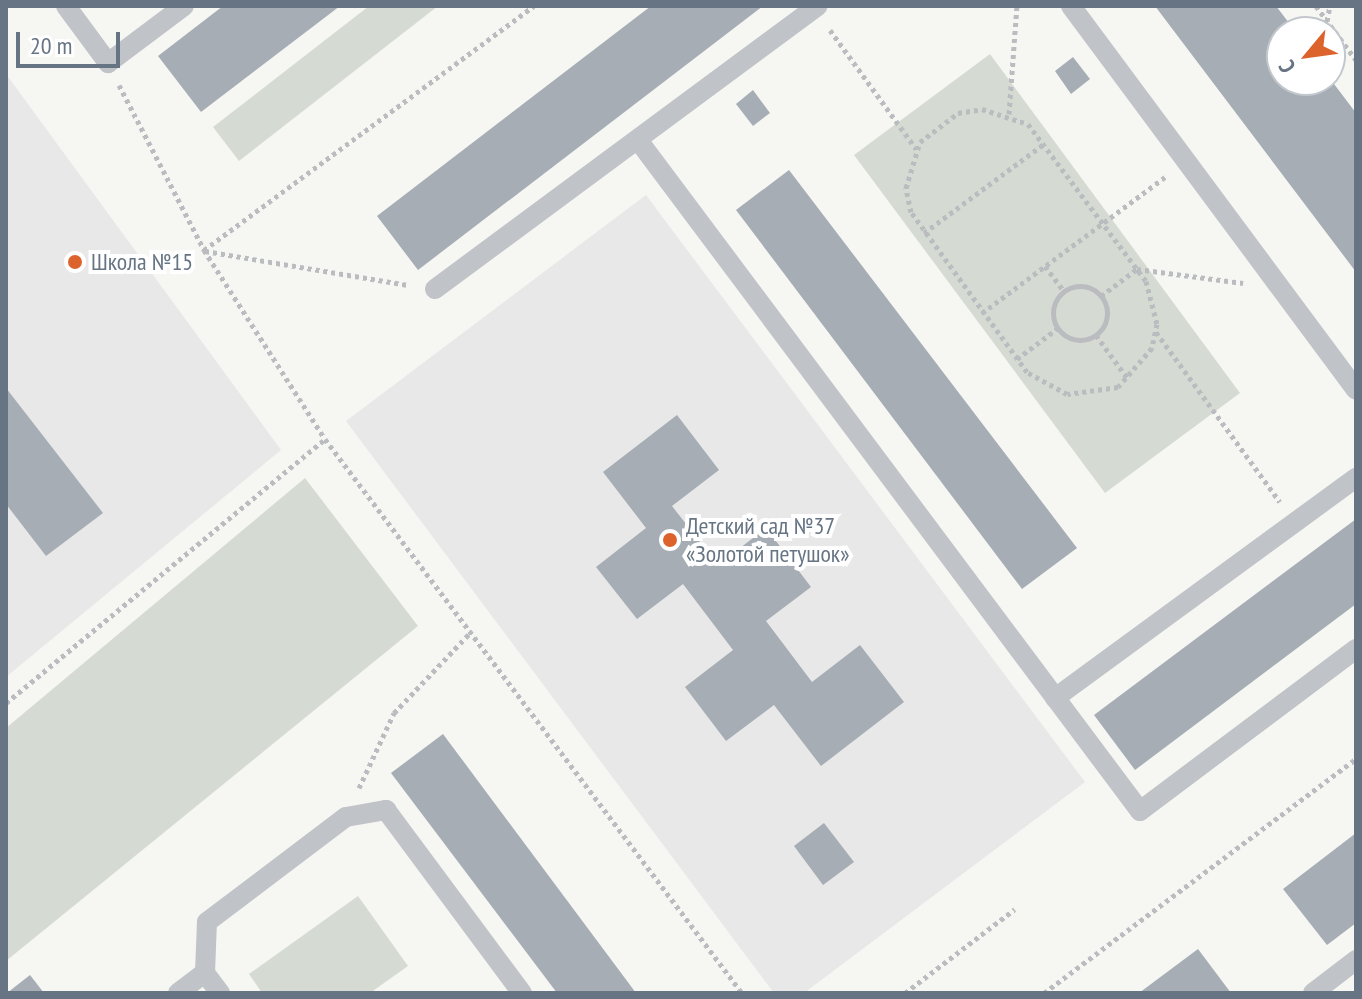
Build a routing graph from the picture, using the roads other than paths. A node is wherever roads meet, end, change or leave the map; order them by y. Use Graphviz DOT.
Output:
graph roads {
  1 [pos="66,6"];
  2 [pos="184,6"];
  3 [pos="1071,6"];
  4 [pos="817,7"];
  5 [pos="638,140"];
  6 [pos="435,289"];
  7 [pos="1356,390"];
  8 [pos="1356,478"];
  9 [pos="1356,649"];
  10 [pos="1055,698"];
  11 [pos="1356,960"];
  12 [pos="205,973"];
  13 [pos="178,993"];
  14 [pos="220,993"];
  15 [pos="522,993"];
  16 [pos="1313,993"];
  1 -- 2 [label="lane"];
  3 -- 7 [label="lane"];
  4 -- 5 [label="lane"];
  5 -- 6 [label="lane"];
  5 -- 10 [label="lane"];
  8 -- 10 [label="lane"];
  9 -- 10 [label="lane"];
  11 -- 16 [label="lane"];
  12 -- 13 [label="lane"];
  12 -- 14 [label="lane"];
  12 -- 15 [label="lane"];
}
